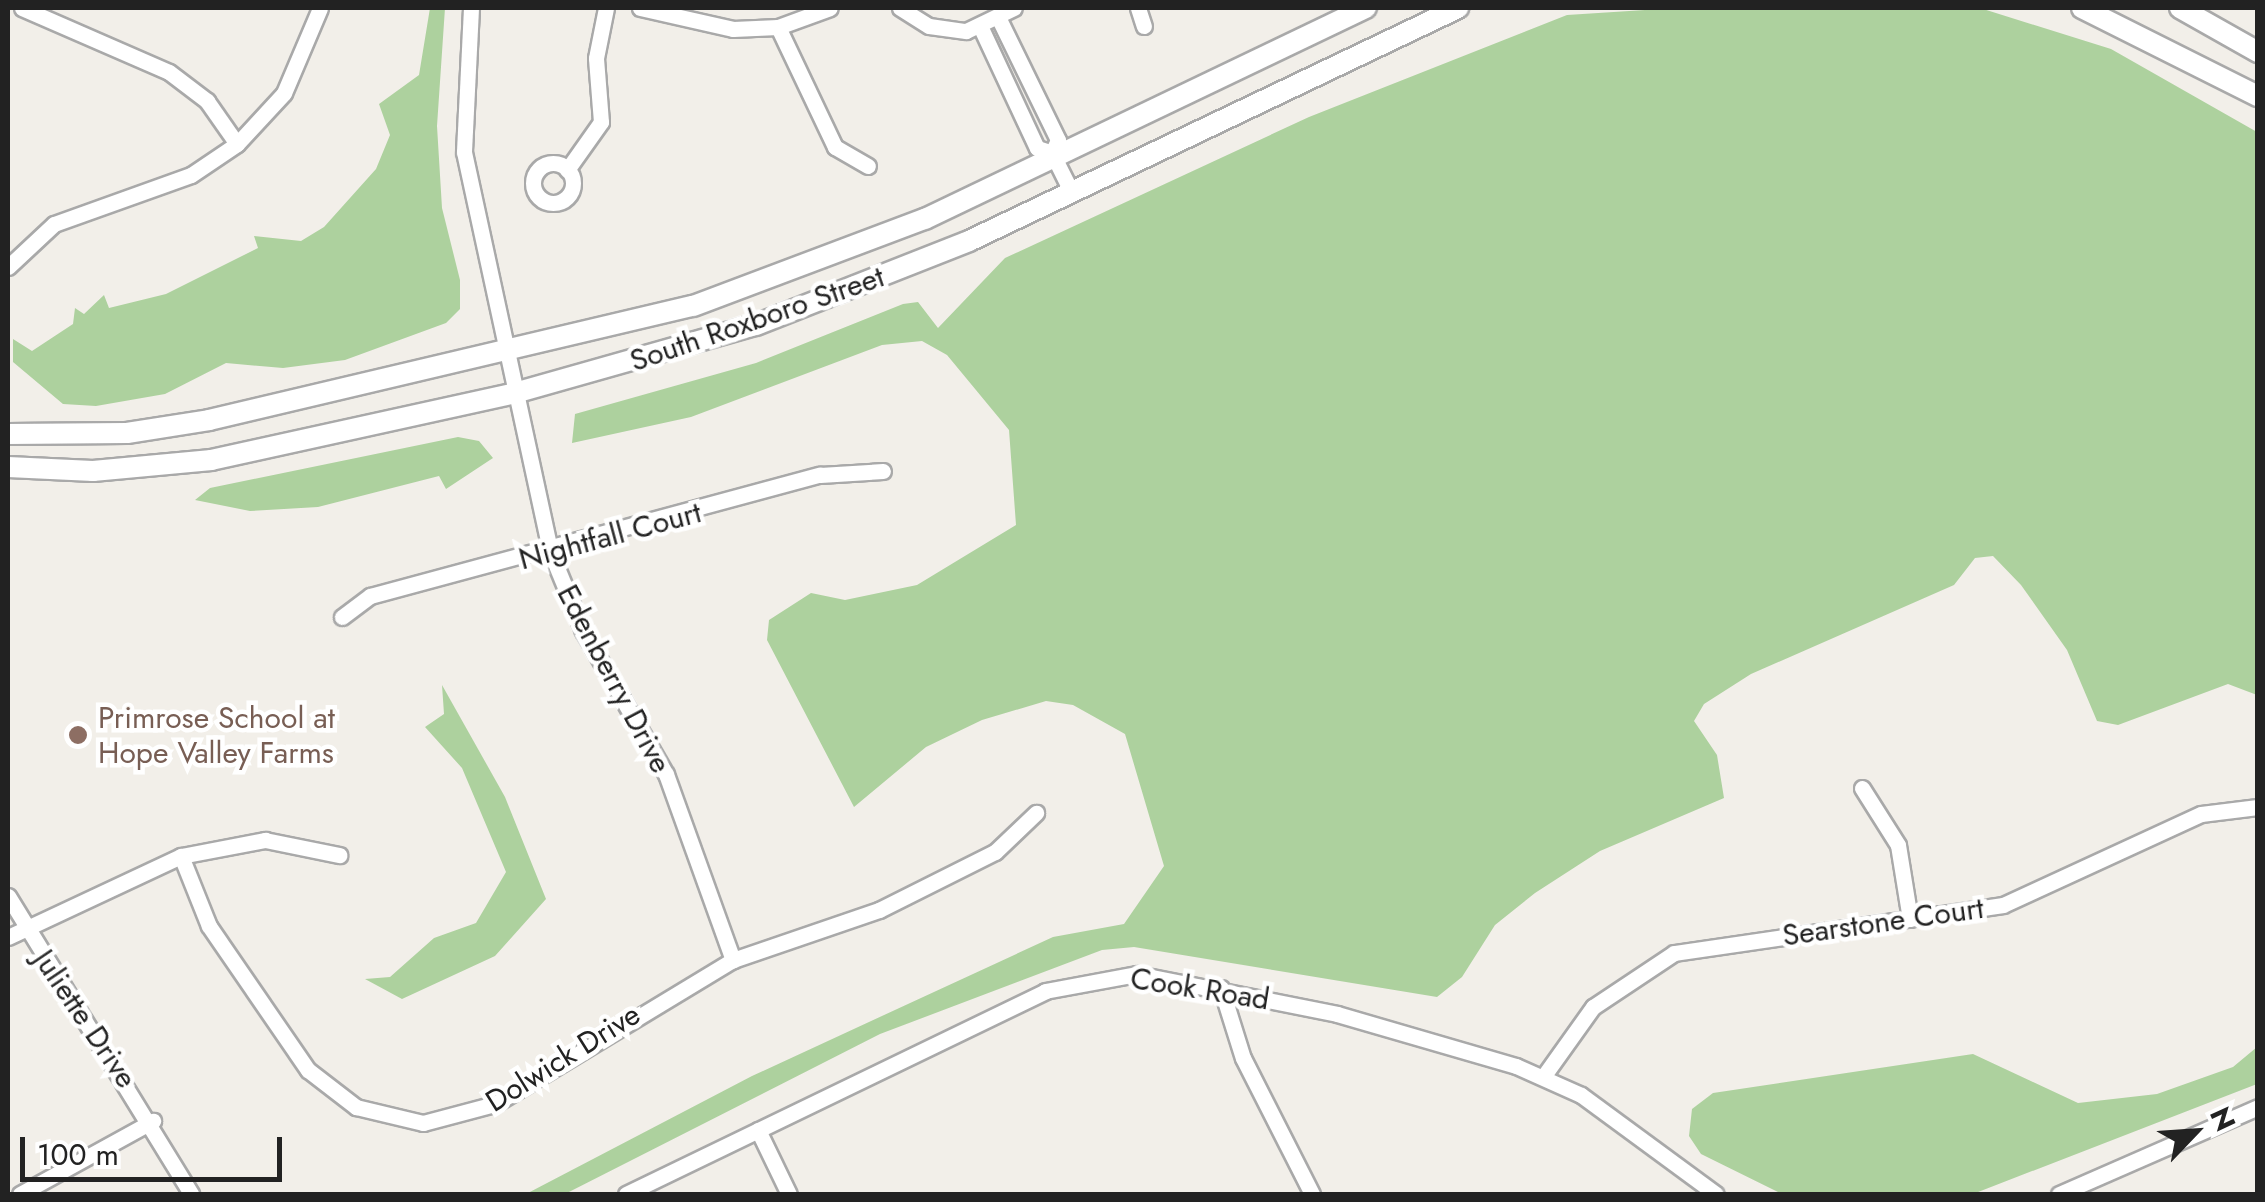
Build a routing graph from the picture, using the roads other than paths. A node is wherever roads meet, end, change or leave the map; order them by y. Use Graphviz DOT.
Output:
graph roads {
  1 [pos="22,8"];
  2 [pos="320,8"];
  3 [pos="471,8"];
  4 [pos="606,8"];
  5 [pos="640,8"];
  6 [pos="830,8"];
  7 [pos="900,8"];
  8 [pos="1014,8"];
  9 [pos="1138,8"];
  10 [pos="1366,8"];
  11 [pos="1458,8"];
  12 [pos="2082,8"];
  13 [pos="2180,8"];
  14 [pos="999,19"];
  15 [pos="1144,26"];
  16 [pos="778,27"];
  17 [pos="980,28"];
  18 [pos="2258,52"];
  19 [pos="2258,96"];
  20 [pos="237,144"];
  21 [pos="1054,156"];
  22 [pos="868,166"];
  23 [pos="567,170"];
  24 [pos="1071,191"];
  25 [pos="8,267"];
  26 [pos="506,357"];
  27 [pos="515,393"];
  28 [pos="8,434"];
  29 [pos="8,467"];
  30 [pos="882,471"];
  31 [pos="551,553"];
  32 [pos="342,617"];
  33 [pos="1862,788"];
  34 [pos="2258,807"];
  35 [pos="1036,813"];
  36 [pos="339,855"];
  37 [pos="181,856"];
  38 [pos="8,896"];
  39 [pos="1910,919"];
  40 [pos="25,926"];
  41 [pos="8,937"];
  42 [pos="733,960"];
  43 [pos="1221,988"];
  44 [pos="1543,1076"];
  45 [pos="2258,1107"];
  46 [pos="153,1121"];
  47 [pos="758,1130"];
  48 [pos="24,1194"];
  49 [pos="191,1194"];
  50 [pos="626,1194"];
  51 [pos="789,1194"];
  52 [pos="1312,1194"];
  53 [pos="1716,1194"];
  54 [pos="2060,1194"];
  1 -- 20 [label="street"];
  2 -- 20 [label="street"];
  3 -- 26 [label="street, Edenberry Drive"];
  4 -- 23 [label="street"];
  5 -- 16 [label="street"];
  6 -- 16 [label="street"];
  7 -- 17 [label="street"];
  8 -- 14 [label="street"];
  9 -- 15 [label="street"];
  10 -- 21 [label="street, South Roxboro Street"];
  11 -- 24 [label="street, South Roxboro Street"];
  12 -- 19 [label="street"];
  13 -- 18 [label="street"];
  14 -- 17 [label="street"];
  14 -- 21 [label="street"];
  16 -- 22 [label="street"];
  17 -- 21 [label="street"];
  20 -- 25 [label="street"];
  21 -- 24 [label="street"];
  21 -- 26 [label="street, South Roxboro Street"];
  24 -- 27 [label="street, South Roxboro Street"];
  26 -- 27 [label="street, Edenberry Drive"];
  26 -- 28 [label="street, South Roxboro Street"];
  27 -- 29 [label="street, South Roxboro Street"];
  27 -- 31 [label="street, Edenberry Drive"];
  30 -- 31 [label="street, Nightfall Court"];
  31 -- 32 [label="street, Nightfall Court"];
  31 -- 42 [label="street, Edenberry Drive"];
  33 -- 39 [label="street"];
  34 -- 39 [label="street, Searstone Court"];
  35 -- 42 [label="street, Dolwick Drive"];
  36 -- 37 [label="street"];
  37 -- 40 [label="street"];
  37 -- 42 [label="street, Dolwick Drive"];
  38 -- 40 [label="street, Juliette Drive"];
  39 -- 44 [label="street, Searstone Court"];
  40 -- 41 [label="street"];
  40 -- 46 [label="street, Juliette Drive"];
  43 -- 44 [label="street, Cook Road"];
  43 -- 47 [label="street, Cook Road"];
  43 -- 52 [label="street"];
  44 -- 53 [label="street, Cook Road"];
  45 -- 54 [label="street"];
  46 -- 48 [label="street"];
  46 -- 49 [label="street, Juliette Drive"];
  47 -- 50 [label="street, Cook Road"];
  47 -- 51 [label="street"];
}
